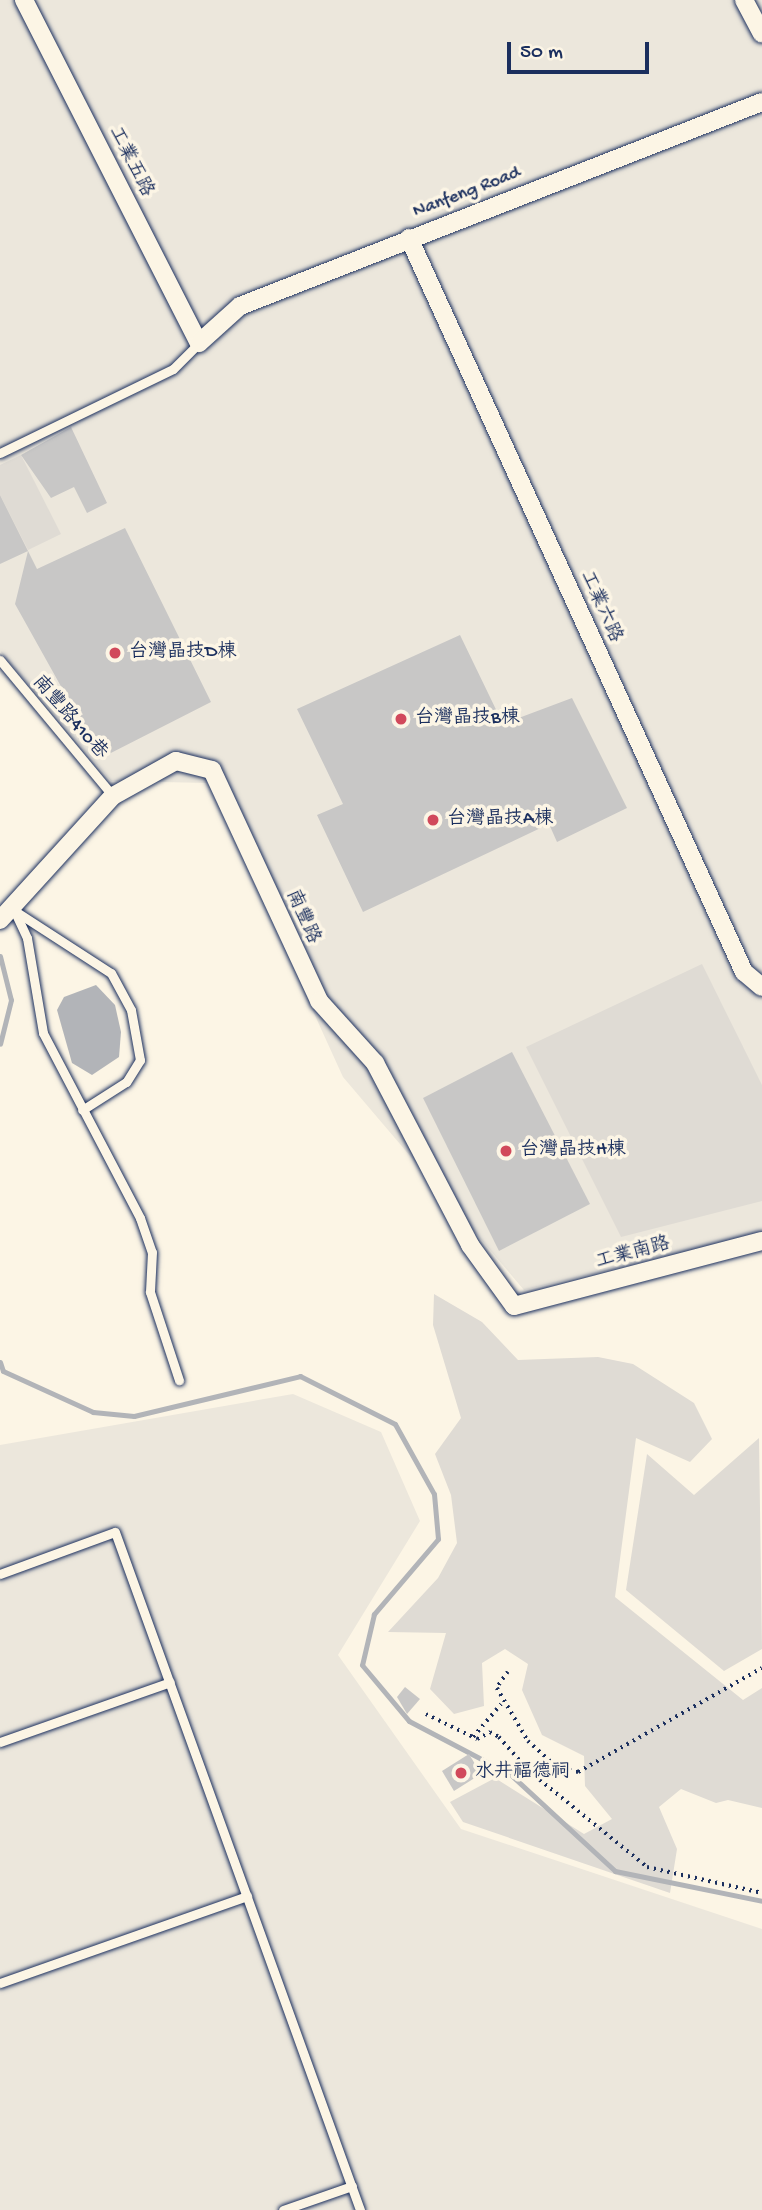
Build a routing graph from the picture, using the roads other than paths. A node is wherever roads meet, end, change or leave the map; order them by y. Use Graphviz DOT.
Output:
graph roads {
  1 [pos="24,0"];
  2 [pos="744,0"];
  3 [pos="762,34"];
  4 [pos="762,102"];
  5 [pos="409,238"];
  6 [pos="199,343"];
  7 [pos="0,453"];
  8 [pos="0,660"];
  9 [pos="113,796"];
  10 [pos="7,915"];
  11 [pos="762,987"];
  12 [pos="82,1110"];
  13 [pos="762,1241"];
  14 [pos="514,1306"];
  15 [pos="179,1380"];
  16 [pos="0,1574"];
  17 [pos="170,1682"];
  18 [pos="0,1742"];
  19 [pos="247,1896"];
  20 [pos="0,1983"];
  21 [pos="352,2186"];
  22 [pos="283,2210"];
  23 [pos="360,2210"];
  1 -- 6 [label="street, 工業五路"];
  2 -- 3 [label="street"];
  4 -- 5 [label="street, Nanfeng Road"];
  5 -- 6 [label="street, Nanfeng Road"];
  5 -- 11 [label="street, 工業六路"];
  6 -- 7 [label="lane"];
  8 -- 9 [label="lane, 南豐路410巷"];
  9 -- 10 [label="street, 南豐路"];
  9 -- 14 [label="street, 南豐路"];
  10 -- 12 [label="lane"];
  10 -- 12 [label="lane"];
  12 -- 15 [label="lane"];
  13 -- 14 [label="street, 工業南路"];
  16 -- 17 [label="lane"];
  17 -- 18 [label="lane"];
  17 -- 19 [label="lane"];
  19 -- 20 [label="lane"];
  19 -- 21 [label="lane"];
  21 -- 22 [label="lane"];
  21 -- 23 [label="lane"];
}
